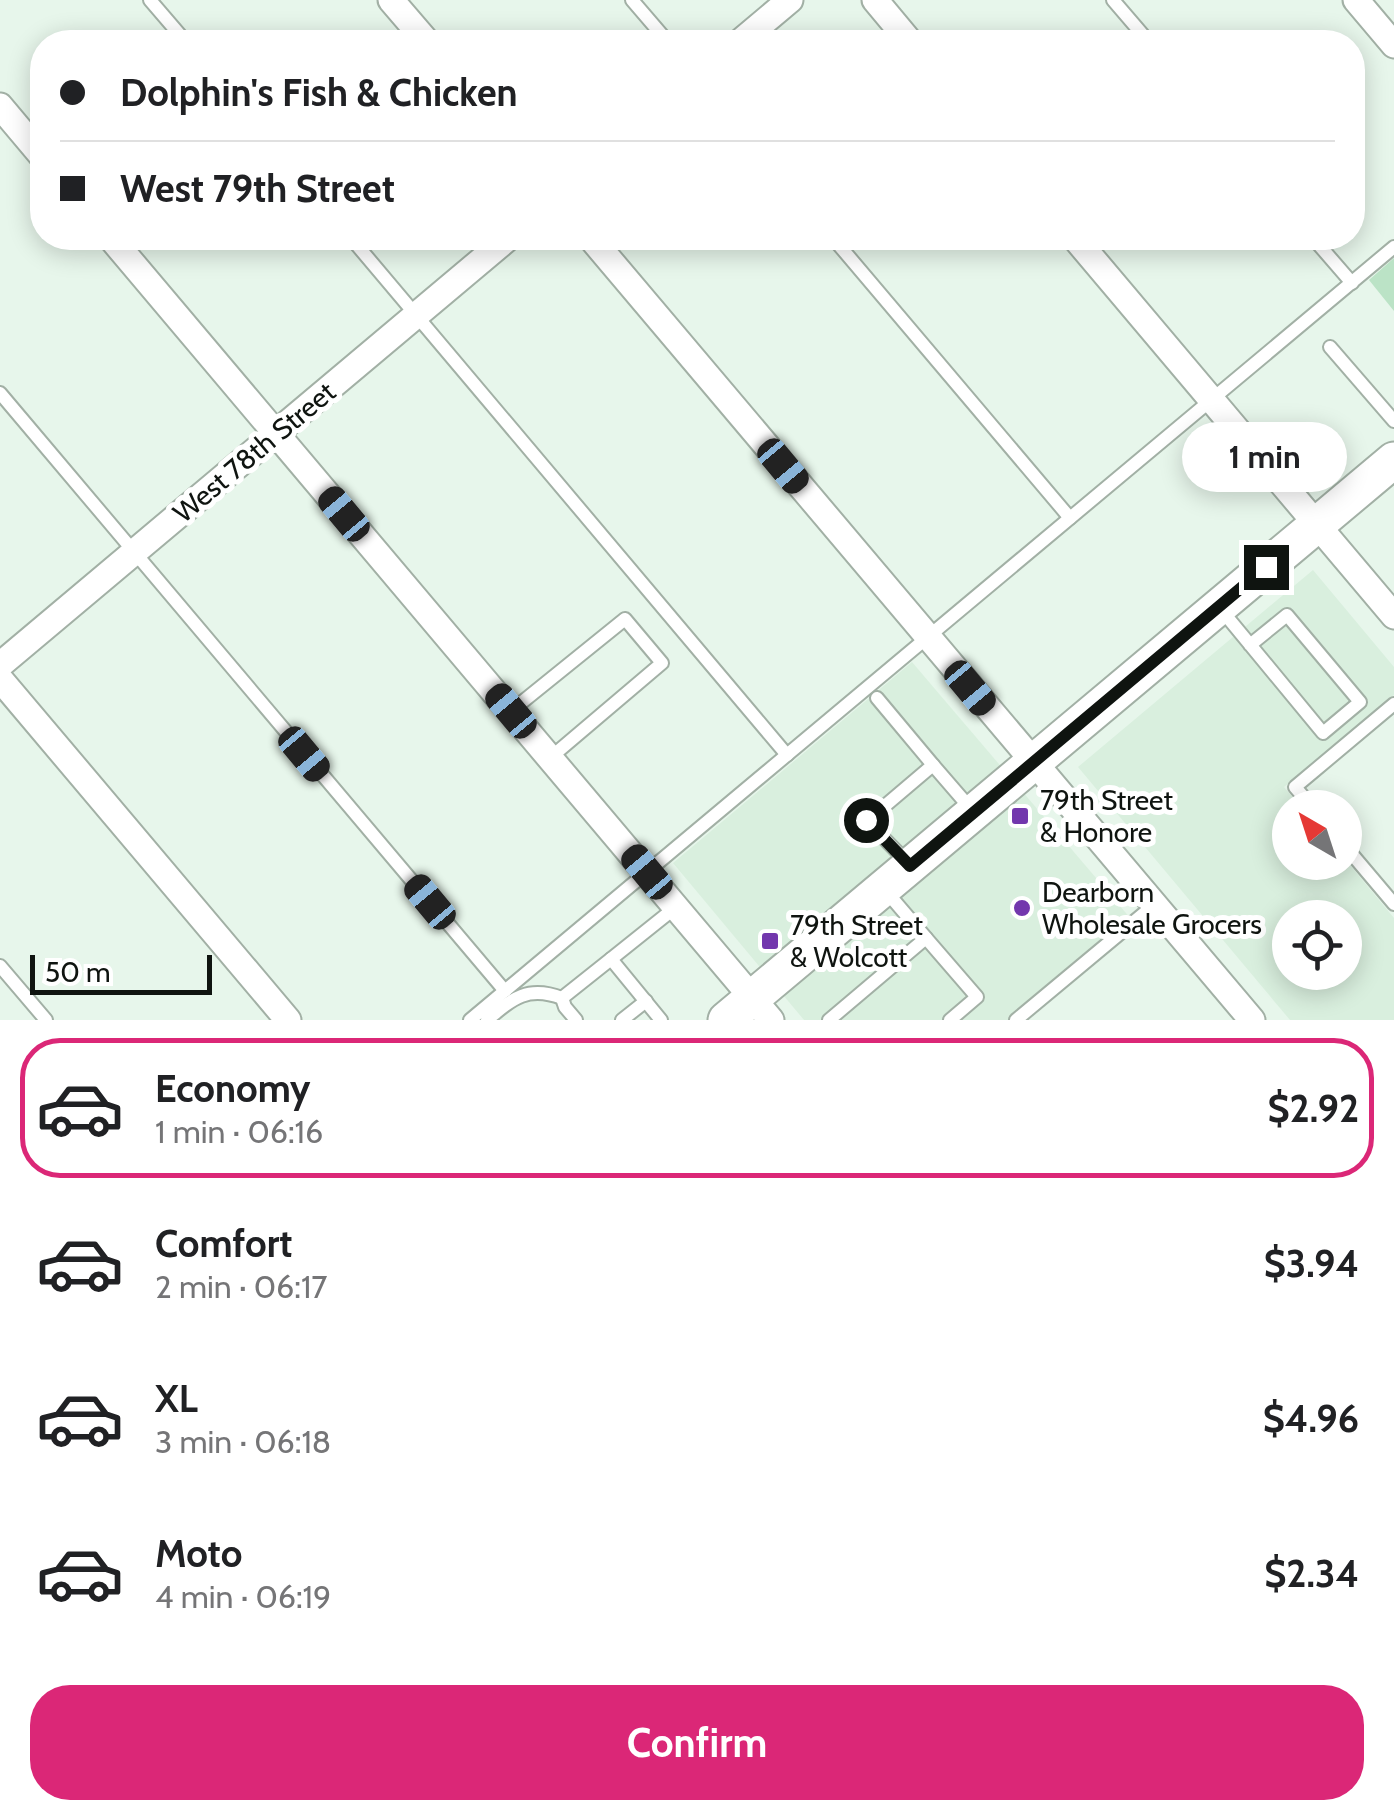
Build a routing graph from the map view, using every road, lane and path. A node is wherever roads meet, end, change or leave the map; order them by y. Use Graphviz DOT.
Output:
graph roads {
  1 [pos="150,0"];
  2 [pos="391,0"];
  3 [pos="632,0"];
  4 [pos="790,0"];
  5 [pos="874,0"];
  6 [pos="1113,0"];
  7 [pos="1356,0"];
  8 [pos="176,30"];
  9 [pos="417,30"];
  10 [pos="658,30"];
  11 [pos="754,30"];
  12 [pos="900,30"];
  13 [pos="1139,30"];
  14 [pos="1394,46"];
  15 [pos="0,106"];
  16 [pos="30,142"];
  17 [pos="1394,247"];
  18 [pos="121,250"];
  19 [pos="361,250"];
  20 [pos="494,250"];
  21 [pos="601,250"];
  22 [pos="843,250"];
  23 [pos="1085,250"];
  24 [pos="1324,250"];
  25 [pos="1352,283"];
  26 [pos="416,315"];
  27 [pos="1330,347"];
  28 [pos="0,392"];
  29 [pos="1212,400"];
  30 [pos="1394,421"];
  31 [pos="276,433"];
  32 [pos="1394,460"];
  33 [pos="1070,518"];
  34 [pos="1318,524"];
  35 [pos="134,552"];
  36 [pos="1219,607"];
  37 [pos="1394,616"];
  38 [pos="928,638"];
  39 [pos="1250,645"];
  40 [pos="0,665"];
  41 [pos="0,679"];
  42 [pos="877,698"];
  43 [pos="1394,704"];
  44 [pos="511,711"];
  45 [pos="788,755"];
  46 [pos="550,758"];
  47 [pos="1033,763"];
  48 [pos="933,765"];
  49 [pos="1298,790"];
  50 [pos="974,812"];
  51 [pos="1362,866"];
  52 [pos="647,872"];
  53 [pos="897,877"];
  54 [pos="1394,904"];
  55 [pos="1154,905"];
  56 [pos="676,907"];
  57 [pos="926,938"];
  58 [pos="611,960"];
  59 [pos="0,966"];
  60 [pos="505,991"];
  61 [pos="562,998"];
  62 [pos="646,1001"];
  63 [pos="750,1012"];
  64 [pos="46,1020"];
  65 [pos="288,1020"];
  66 [pos="470,1020"];
  67 [pos="488,1020"];
  68 [pos="576,1020"];
  69 [pos="622,1020"];
  70 [pos="661,1020"];
  71 [pos="829,1020"];
  72 [pos="950,1020"];
  73 [pos="1016,1020"];
  74 [pos="1252,1020"];
  1 -- 8 [label="lane"];
  2 -- 9 [label="street"];
  3 -- 10 [label="lane"];
  4 -- 11 [label="street"];
  5 -- 12 [label="street"];
  6 -- 13 [label="lane"];
  7 -- 14 [label="street"];
  15 -- 16 [label="street"];
  17 -- 25 [label="lane"];
  18 -- 31 [label="street"];
  19 -- 26 [label="lane"];
  20 -- 26 [label="street, West 78th Street"];
  21 -- 38 [label="street"];
  22 -- 33 [label="lane"];
  23 -- 29 [label="street"];
  24 -- 25 [label="lane"];
  25 -- 29 [label="lane"];
  26 -- 31 [label="street, West 78th Street"];
  26 -- 45 [label="lane"];
  27 -- 30 [label="lane"];
  28 -- 35 [label="lane"];
  29 -- 33 [label="lane"];
  29 -- 34 [label="street"];
  31 -- 35 [label="street, West 78th Street"];
  31 -- 44 [label="street"];
  32 -- 34 [label="main road"];
  33 -- 38 [label="lane"];
  34 -- 36 [label="main road"];
  34 -- 37 [label="street"];
  35 -- 40 [label="street, West 78th Street"];
  35 -- 60 [label="lane"];
  36 -- 39 [label="lane"];
  36 -- 47 [label="main road"];
  38 -- 45 [label="lane"];
  38 -- 47 [label="street"];
  39 -- 39 [label="lane"];
  41 -- 65 [label="street"];
  42 -- 48 [label="lane"];
  43 -- 49 [label="lane"];
  44 -- 46 [label="street"];
  44 -- 46 [label="lane"];
  45 -- 52 [label="lane"];
  46 -- 52 [label="street"];
  47 -- 50 [label="main road"];
  47 -- 55 [label="street"];
  48 -- 50 [label="lane"];
  48 -- 53 [label="lane"];
  50 -- 53 [label="main road"];
  51 -- 54 [label="lane"];
  52 -- 56 [label="street"];
  52 -- 60 [label="lane"];
  53 -- 57 [label="lane"];
  53 -- 63 [label="main road"];
  55 -- 73 [label="lane"];
  55 -- 74 [label="street"];
  56 -- 58 [label="lane"];
  56 -- 63 [label="street"];
  57 -- 71 [label="lane"];
  57 -- 72 [label="lane"];
  58 -- 61 [label="lane"];
  58 -- 62 [label="lane"];
  59 -- 64 [label="lane"];
  60 -- 66 [label="lane"];
  61 -- 67 [label="lane"];
  61 -- 68 [label="lane"];
  62 -- 69 [label="lane"];
  62 -- 70 [label="lane"];
}
